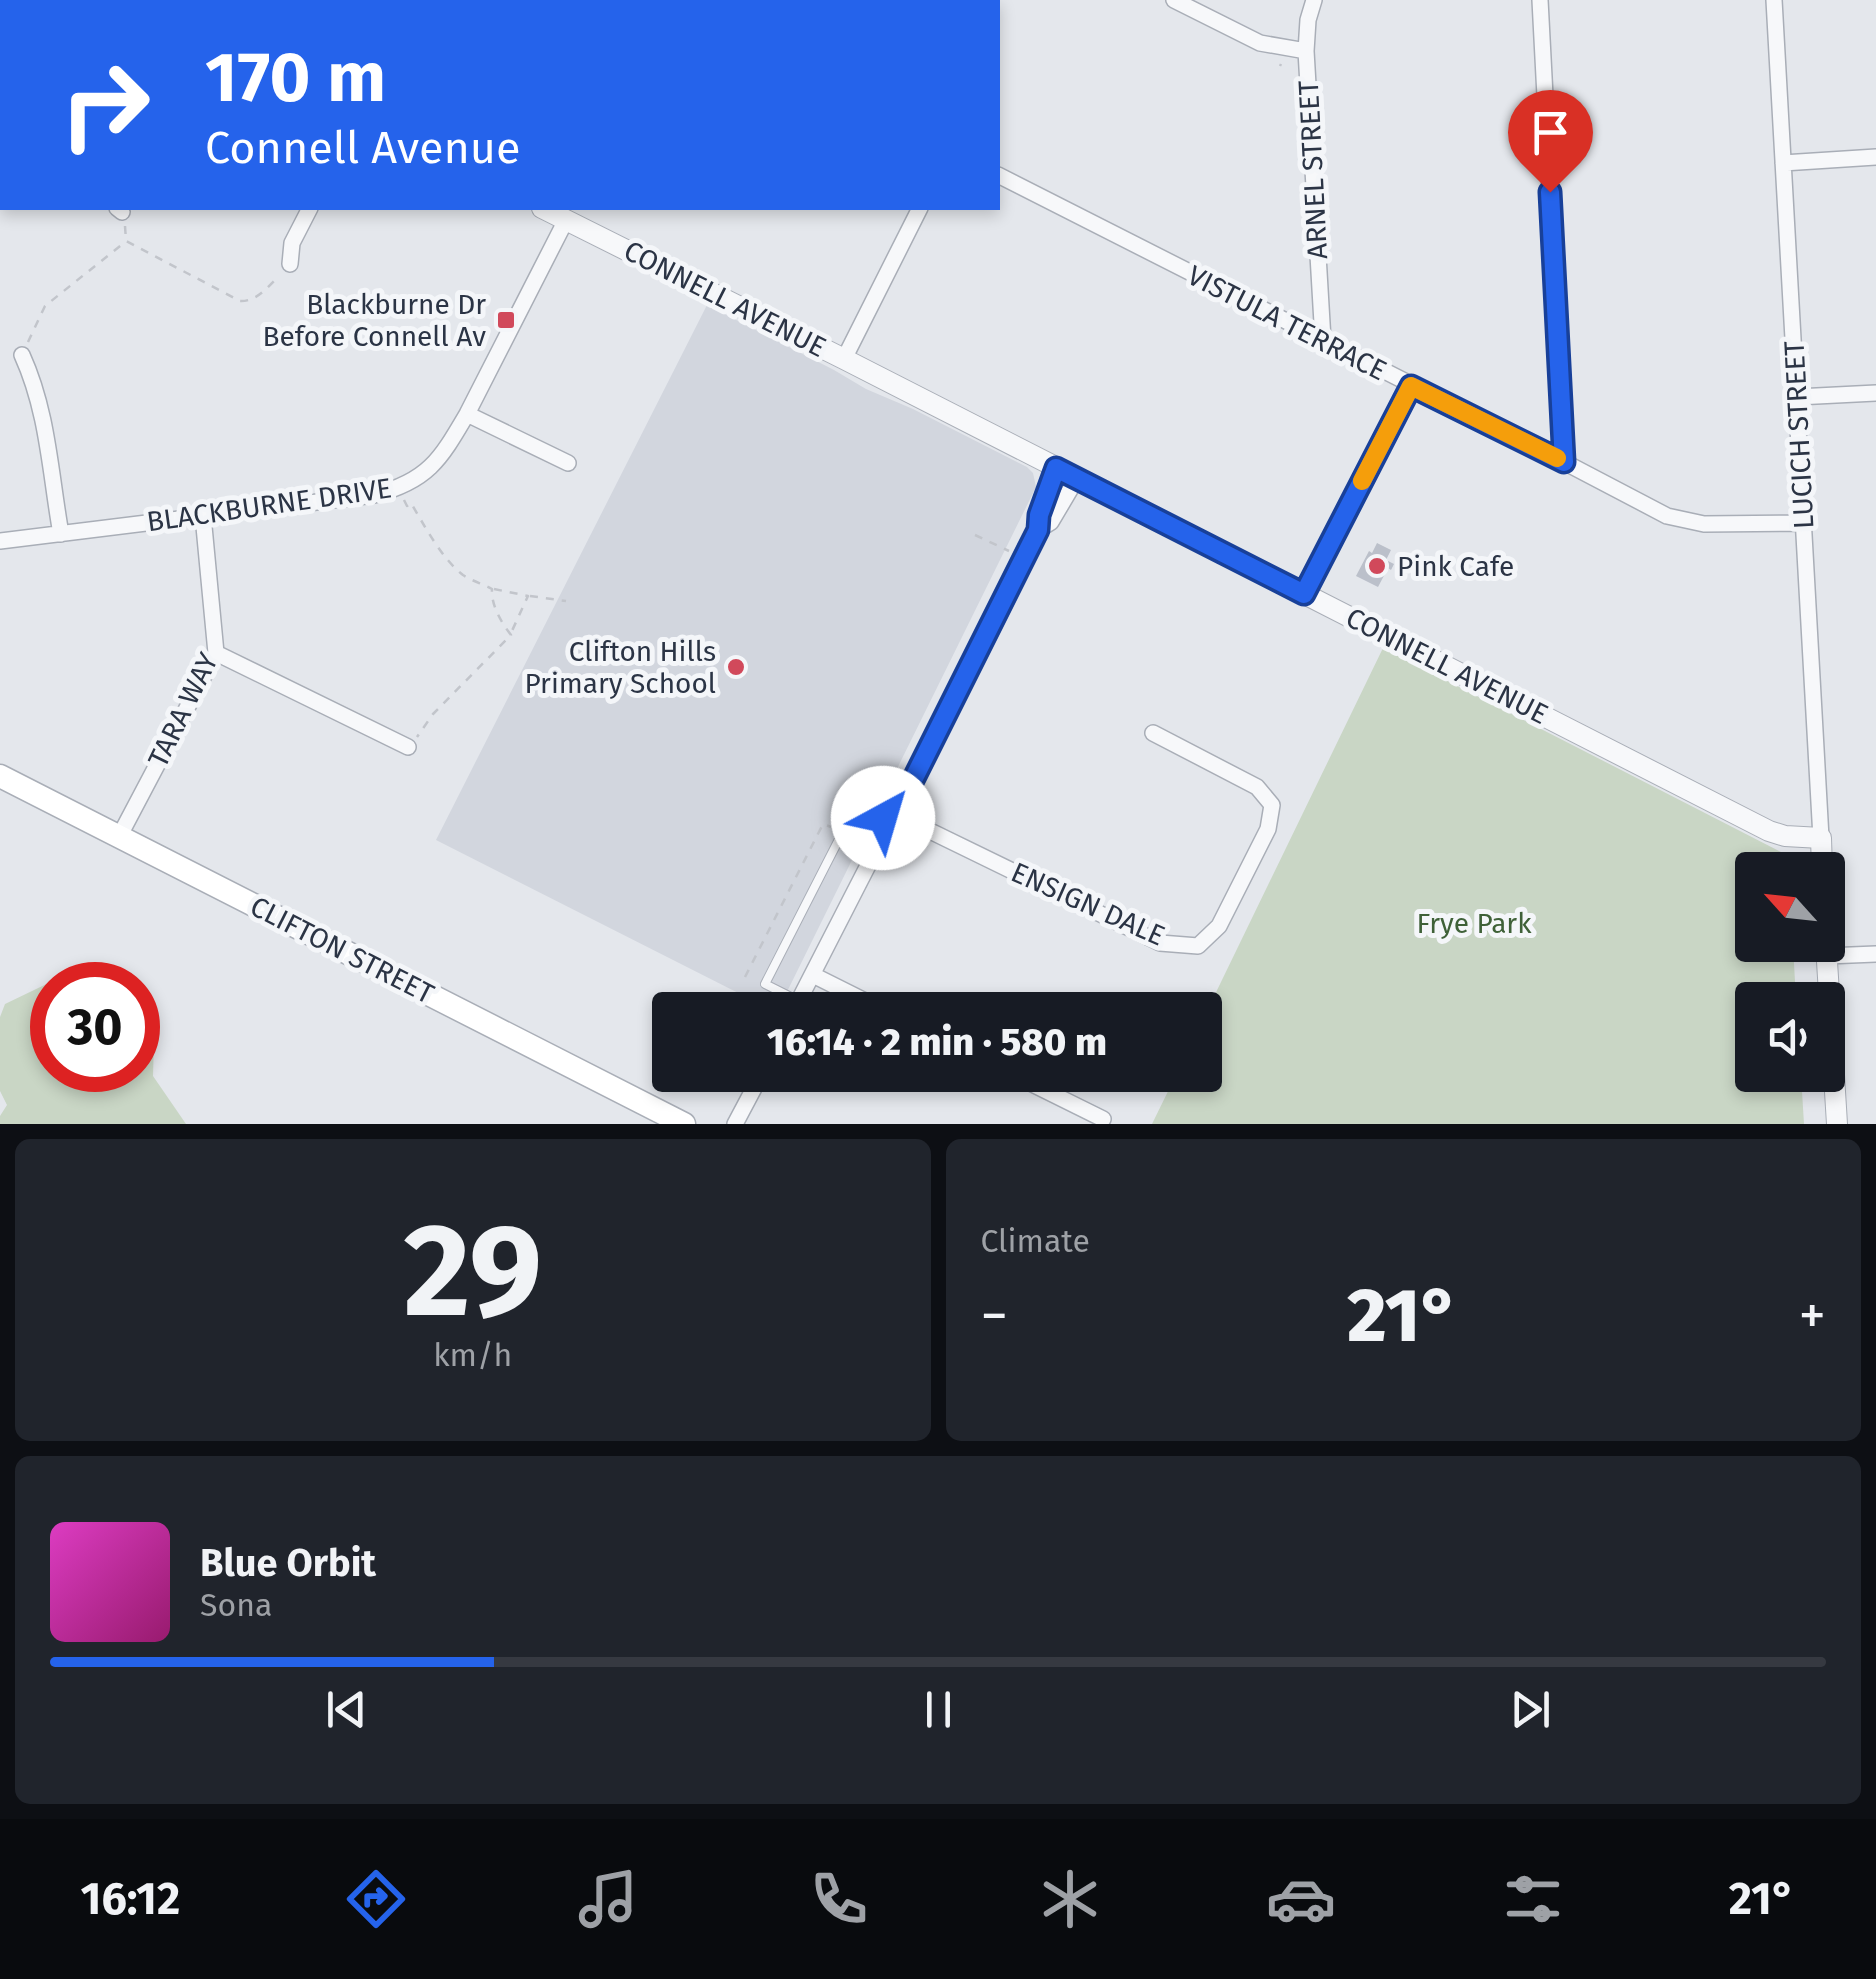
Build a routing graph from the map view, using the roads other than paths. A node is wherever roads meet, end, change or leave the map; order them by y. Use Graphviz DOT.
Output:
graph roads {
  1 [pos="1174,0"];
  2 [pos="1314,0"];
  3 [pos="1540,0"];
  4 [pos="1774,0"];
  5 [pos="1306,51"];
  6 [pos="1876,157"];
  7 [pos="1784,163"];
  8 [pos="1000,176"];
  9 [pos="309,210"];
  10 [pos="546,210"];
  11 [pos="919,210"];
  12 [pos="566,220"];
  13 [pos="290,264"];
  14 [pos="1323,340"];
  15 [pos="22,355"];
  16 [pos="844,359"];
  17 [pos="1411,386"];
  18 [pos="1876,393"];
  19 [pos="1797,396"];
  20 [pos="468,414"];
  21 [pos="1564,462"];
  22 [pos="568,463"];
  23 [pos="1056,468"];
  24 [pos="1077,478"];
  25 [pos="203,516"];
  26 [pos="1804,522"];
  27 [pos="1038,530"];
  28 [pos="61,534"];
  29 [pos="0,541"];
  30 [pos="1304,594"];
  31 [pos="216,654"];
  32 [pos="1153,734"];
  33 [pos="408,747"];
  34 [pos="0,776"];
  35 [pos="897,812"];
  36 [pos="120,837"];
  37 [pos="1821,838"];
  38 [pos="1821,852"];
  39 [pos="1845,952"];
  40 [pos="1876,954"];
  41 [pos="1827,962"];
  42 [pos="812,975"];
  43 [pos="777,992"];
  44 [pos="803,992"];
  45 [pos="846,992"];
  46 [pos="752,1092"];
  47 [pos="1049,1092"];
  48 [pos="1104,1119"];
  49 [pos="684,1124"];
  50 [pos="736,1124"];
  51 [pos="1837,1124"];
  1 -- 5 [label="street"];
  2 -- 5 [label="street, ARNEL STREET"];
  3 -- 21 [label="street"];
  4 -- 7 [label="street, LUCICH STREET"];
  5 -- 14 [label="street, ARNEL STREET"];
  6 -- 7 [label="street"];
  7 -- 19 [label="street, LUCICH STREET"];
  8 -- 14 [label="street, VISTULA TERRACE"];
  9 -- 13 [label="street"];
  10 -- 12 [label="street, CONNELL AVENUE"];
  11 -- 16 [label="street"];
  12 -- 16 [label="street, CONNELL AVENUE"];
  12 -- 20 [label="street, BLACKBURNE DRIVE"];
  14 -- 17 [label="street, VISTULA TERRACE"];
  15 -- 28 [label="street"];
  16 -- 23 [label="street, CONNELL AVENUE"];
  17 -- 21 [label="street, VISTULA TERRACE"];
  17 -- 30 [label="street"];
  18 -- 19 [label="street"];
  19 -- 26 [label="street, LUCICH STREET"];
  20 -- 22 [label="street"];
  20 -- 25 [label="street, BLACKBURNE DRIVE"];
  21 -- 26 [label="street, VISTULA TERRACE"];
  23 -- 24 [label="street, CONNELL AVENUE"];
  23 -- 27 [label="street"];
  24 -- 27 [label="street"];
  24 -- 30 [label="street, CONNELL AVENUE"];
  25 -- 28 [label="street, BLACKBURNE DRIVE"];
  25 -- 31 [label="street, TARA WAY"];
  26 -- 37 [label="street, LUCICH STREET"];
  27 -- 35 [label="street"];
  28 -- 29 [label="street, BLACKBURNE DRIVE"];
  30 -- 37 [label="street, CONNELL AVENUE"];
  31 -- 33 [label="street"];
  31 -- 36 [label="street, TARA WAY"];
  32 -- 35 [label="street, ENSIGN DALE"];
  34 -- 36 [label="main road, CLIFTON STREET"];
  35 -- 42 [label="street"];
  35 -- 43 [label="lane"];
  36 -- 49 [label="main road, CLIFTON STREET"];
  37 -- 38 [label="street, LUCICH STREET"];
  39 -- 40 [label="street"];
  41 -- 51 [label="street"];
  42 -- 44 [label="street"];
  42 -- 45 [label="street"];
  46 -- 50 [label="street"];
  47 -- 48 [label="street"];
}
